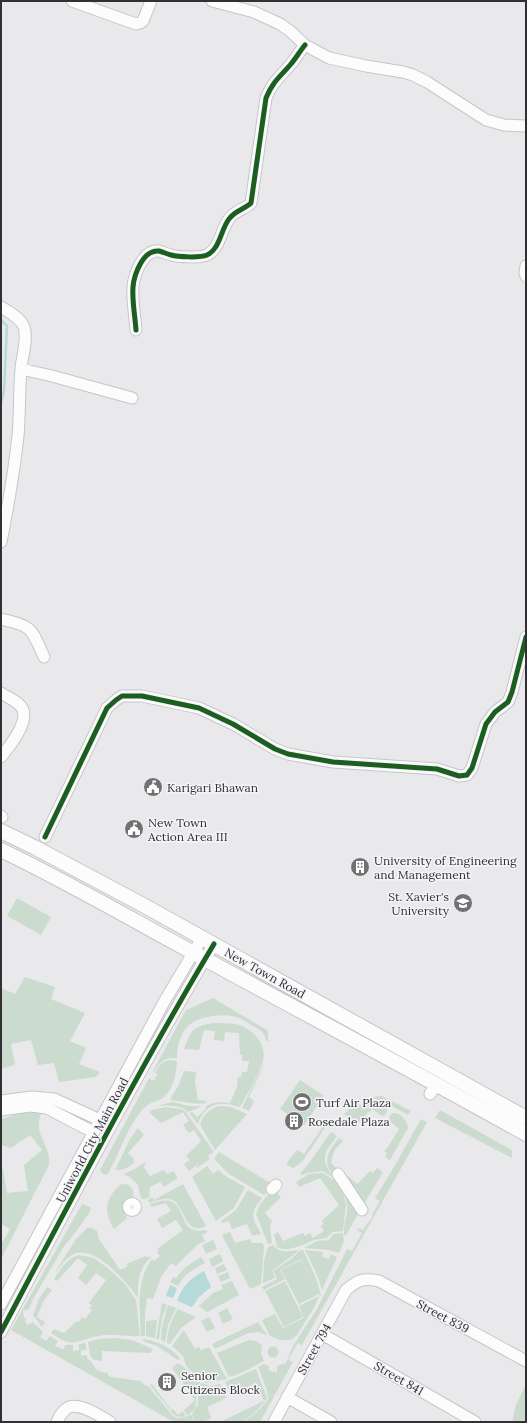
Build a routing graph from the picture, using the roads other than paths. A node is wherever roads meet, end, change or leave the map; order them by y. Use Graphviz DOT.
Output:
graph roads {
  1 [pos="72,1"];
  2 [pos="151,1"];
  3 [pos="218,2"];
  4 [pos="305,45"];
  5 [pos="526,126"];
  6 [pos="526,266"];
  7 [pos="526,276"];
  8 [pos="1,307"];
  9 [pos="136,330"];
  10 [pos="21,369"];
  11 [pos="132,398"];
  12 [pos="1,542"];
  13 [pos="1,620"];
  14 [pos="526,637"];
  15 [pos="44,657"];
  16 [pos="1,693"];
  17 [pos="1,757"];
  18 [pos="1,831"];
  19 [pos="45,837"];
  20 [pos="1,850"];
  21 [pos="208,941"];
  22 [pos="199,956"];
  23 [pos="1,1101"];
  24 [pos="1,1110"];
  25 [pos="526,1118"];
  26 [pos="100,1120"];
  27 [pos="93,1132"];
  28 [pos="526,1134"];
  29 [pos="338,1174"];
  30 [pos="362,1210"];
  31 [pos="22,1264"];
  32 [pos="34,1270"];
  33 [pos="358,1280"];
  34 [pos="1,1304"];
  35 [pos="1,1332"];
  36 [pos="322,1334"];
  37 [pos="526,1361"];
  38 [pos="287,1397"];
  39 [pos="57,1422"];
  40 [pos="110,1422"];
  41 [pos="274,1422"];
  42 [pos="331,1422"];
  43 [pos="475,1422"];
  1 -- 2 [label="street"];
  3 -- 4 [label="street"];
  4 -- 5 [label="street"];
  4 -- 9 [label="street"];
  6 -- 7 [label="street"];
  8 -- 10 [label="street"];
  10 -- 11 [label="street"];
  10 -- 12 [label="street"];
  13 -- 15 [label="street"];
  14 -- 19 [label="street"];
  16 -- 17 [label="street"];
  18 -- 21 [label="main road, New Town Road"];
  20 -- 22 [label="main road, New Town Road"];
  21 -- 22 [label="street"];
  21 -- 25 [label="main road, New Town Road"];
  22 -- 26 [label="street, Uniworld City Main Road"];
  22 -- 28 [label="main road, New Town Road"];
  22 -- 32 [label="street, Uniworld City Main Road"];
  23 -- 26 [label="street"];
  24 -- 27 [label="street"];
  26 -- 27 [label="street, Uniworld City Main Road"];
  27 -- 31 [label="street, Uniworld City Main Road"];
  29 -- 30 [label="street"];
  31 -- 32 [label="street"];
  31 -- 34 [label="street, Uniworld City Main Road"];
  32 -- 35 [label="street, Uniworld City Main Road"];
  33 -- 36 [label="street, Street 794"];
  33 -- 37 [label="street, Street 839"];
  36 -- 38 [label="street, Street 794"];
  36 -- 43 [label="street, Street 841"];
  38 -- 41 [label="street, Street 794"];
  38 -- 42 [label="street"];
  39 -- 40 [label="street"];
}
